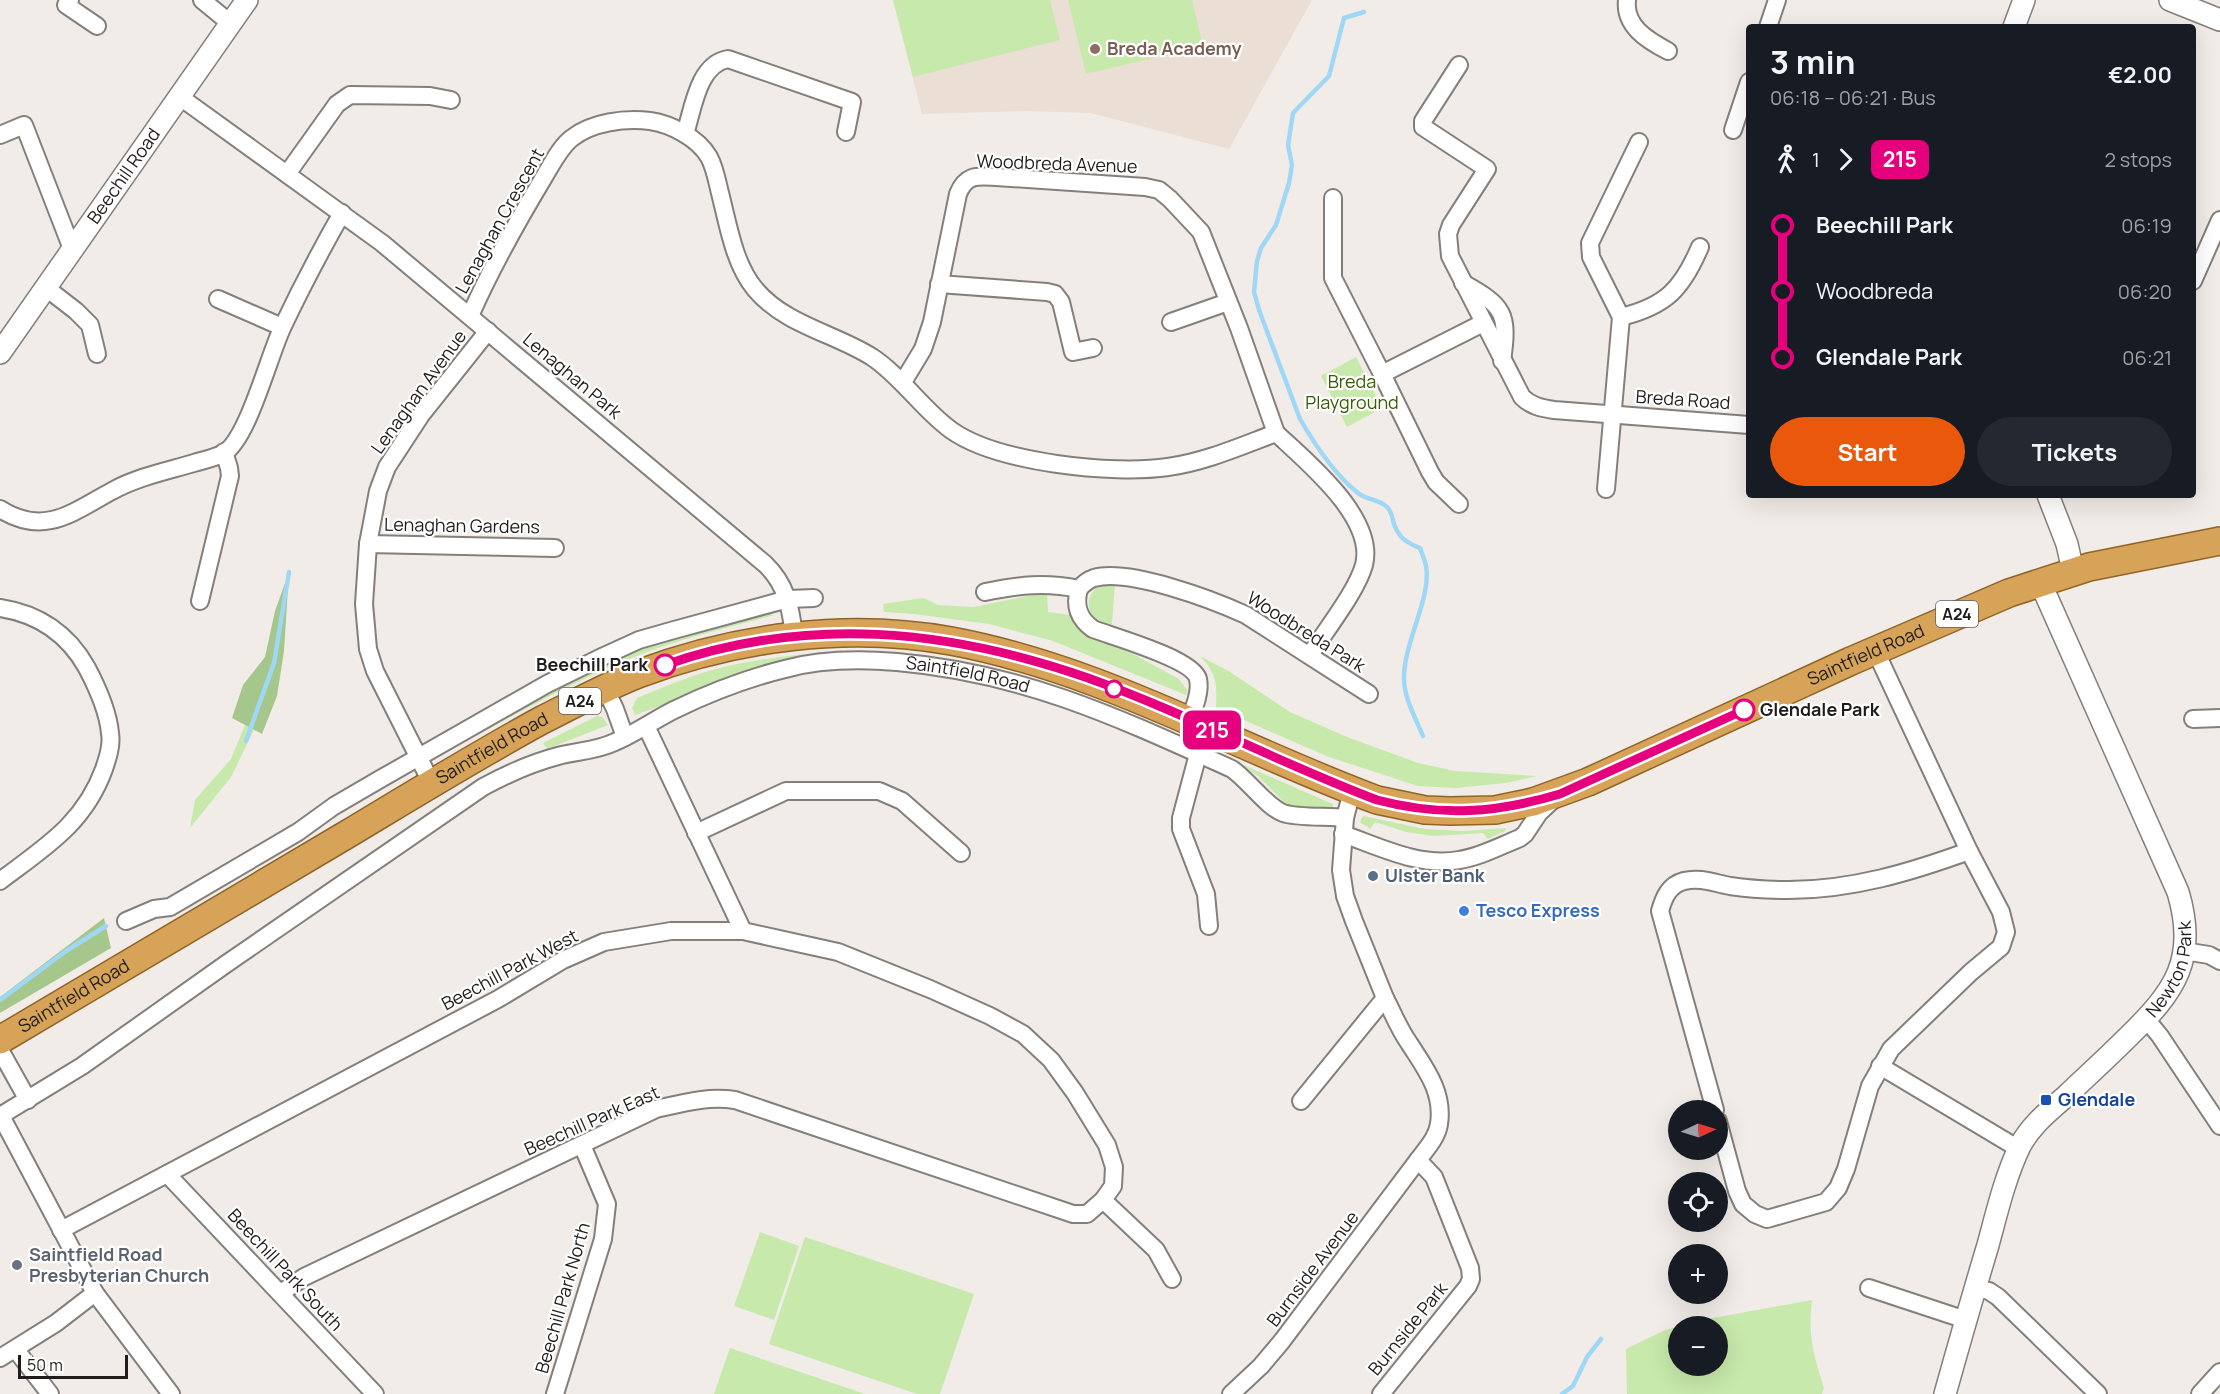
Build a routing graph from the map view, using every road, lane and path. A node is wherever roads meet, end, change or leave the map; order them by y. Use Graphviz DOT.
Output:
graph roads {
  1 [pos="70,0"];
  2 [pos="202,0"];
  3 [pos="247,0"];
  4 [pos="1627,0"];
  5 [pos="1777,0"];
  6 [pos="2024,0"];
  7 [pos="2170,0"];
  8 [pos="2220,20"];
  9 [pos="230,23"];
  10 [pos="1769,24"];
  11 [pos="2015,24"];
  12 [pos="98,26"];
  13 [pos="1668,51"];
  14 [pos="1459,65"];
  15 [pos="1746,91"];
  16 [pos="180,97"];
  17 [pos="451,100"];
  18 [pos="1733,130"];
  19 [pos="846,132"];
  20 [pos="0,135"];
  21 [pos="685,135"];
  22 [pos="1639,142"];
  23 [pos="286,174"];
  24 [pos="1334,198"];
  25 [pos="342,213"];
  26 [pos="2220,220"];
  27 [pos="1700,247"];
  28 [pos="72,249"];
  29 [pos="2196,274"];
  30 [pos="1462,283"];
  31 [pos="939,284"];
  32 [pos="45,287"];
  33 [pos="218,299"];
  34 [pos="1228,302"];
  35 [pos="470,316"];
  36 [pos="1621,317"];
  37 [pos="1171,321"];
  38 [pos="1483,322"];
  39 [pos="282,327"];
  40 [pos="488,331"];
  41 [pos="1093,348"];
  42 [pos="0,352"];
  43 [pos="97,354"];
  44 [pos="1502,361"];
  45 [pos="1382,374"];
  46 [pos="903,382"];
  47 [pos="1614,415"];
  48 [pos="1746,425"];
  49 [pos="1276,433"];
  50 [pos="224,452"];
  51 [pos="1606,489"];
  52 [pos="2051,498"];
  53 [pos="1459,504"];
  54 [pos="0,509"];
  55 [pos="2220,541"];
  56 [pos="368,544"];
  57 [pos="555,548"];
  58 [pos="2073,571"];
  59 [pos="2040,582"];
  60 [pos="1079,589"];
  61 [pos="985,592"];
  62 [pos="814,598"];
  63 [pos="788,599"];
  64 [pos="200,601"];
  65 [pos="0,608"];
  66 [pos="794,636"];
  67 [pos="1876,652"];
  68 [pos="1310,655"];
  69 [pos="605,688"];
  70 [pos="1369,694"];
  71 [pos="2220,718"];
  72 [pos="2193,719"];
  73 [pos="1189,720"];
  74 [pos="646,726"];
  75 [pos="625,737"];
  76 [pos="1198,754"];
  77 [pos="418,758"];
  78 [pos="432,783"];
  79 [pos="1352,791"];
  80 [pos="1560,794"];
  81 [pos="1514,807"];
  82 [pos="1344,826"];
  83 [pos="696,833"];
  84 [pos="1514,840"];
  85 [pos="1969,851"];
  86 [pos="962,853"];
  87 [pos="0,881"];
  88 [pos="126,921"];
  89 [pos="1209,926"];
  90 [pos="743,931"];
  91 [pos="2184,951"];
  92 [pos="2218,956"];
  93 [pos="1385,998"];
  94 [pos="2146,1019"];
  95 [pos="0,1040"];
  96 [pos="0,1050"];
  97 [pos="1880,1066"];
  98 [pos="28,1100"];
  99 [pos="1712,1100"];
  100 [pos="1301,1101"];
  101 [pos="0,1116"];
  102 [pos="2220,1126"];
  103 [pos="582,1145"];
  104 [pos="2019,1149"];
  105 [pos="1728,1158"];
  106 [pos="1418,1160"];
  107 [pos="167,1174"];
  108 [pos="1103,1200"];
  109 [pos="62,1230"];
  110 [pos="1172,1279"];
  111 [pos="1869,1288"];
  112 [pos="1975,1288"];
  113 [pos="95,1293"];
  114 [pos="281,1293"];
  115 [pos="1966,1320"];
  116 [pos="16,1350"];
  117 [pos="0,1358"];
  118 [pos="2220,1372"];
  119 [pos="50,1394"];
  120 [pos="171,1394"];
  121 [pos="375,1394"];
  122 [pos="555,1394"];
  123 [pos="1231,1394"];
  124 [pos="1381,1394"];
  125 [pos="1945,1394"];
  126 [pos="2098,1394"];
  127 [pos="2199,1394"];
  1 -- 12 [label="street"];
  2 -- 9 [label="street"];
  3 -- 9 [label="street, Beechill Road"];
  4 -- 13 [label="street"];
  5 -- 10 [label="street"];
  6 -- 11 [label="street"];
  7 -- 8 [label="street"];
  9 -- 16 [label="street, Beechill Road"];
  14 -- 30 [label="street, Breda Road"];
  15 -- 18 [label="street"];
  16 -- 23 [label="street, Lenaghan Park"];
  16 -- 28 [label="street, Beechill Road"];
  17 -- 23 [label="street"];
  19 -- 21 [label="street"];
  20 -- 28 [label="street"];
  21 -- 35 [label="street, Lenaghan Crescent"];
  21 -- 46 [label="street, Lenaghan Crescent"];
  22 -- 36 [label="street"];
  23 -- 25 [label="street, Lenaghan Park"];
  24 -- 45 [label="street"];
  25 -- 35 [label="street, Lenaghan Park"];
  25 -- 39 [label="street"];
  26 -- 29 [label="street"];
  27 -- 36 [label="street"];
  28 -- 32 [label="street, Beechill Road"];
  30 -- 38 [label="street, Breda Road"];
  30 -- 44 [label="street"];
  31 -- 34 [label="street, Woodbreda Avenue"];
  31 -- 41 [label="street"];
  31 -- 46 [label="street, Woodbreda Avenue"];
  32 -- 42 [label="street, Beechill Road"];
  32 -- 43 [label="street"];
  33 -- 39 [label="street"];
  34 -- 37 [label="street"];
  34 -- 49 [label="street, Woodbreda Avenue"];
  35 -- 40 [label="street, Lenaghan Park"];
  36 -- 47 [label="street"];
  38 -- 44 [label="street, Breda Road"];
  38 -- 45 [label="street"];
  39 -- 50 [label="street"];
  40 -- 56 [label="street, Lenaghan Avenue"];
  40 -- 63 [label="street, Lenaghan Park"];
  44 -- 47 [label="street, Breda Road"];
  45 -- 53 [label="street"];
  46 -- 49 [label="street, Lenaghan Crescent"];
  47 -- 48 [label="street, Breda Road"];
  47 -- 51 [label="street, Breda Road"];
  49 -- 68 [label="street"];
  50 -- 54 [label="street"];
  50 -- 64 [label="street"];
  52 -- 58 [label="street"];
  55 -- 58 [label="highway, Saintfield Road / A24"];
  56 -- 57 [label="street, Lenaghan Gardens"];
  56 -- 77 [label="street, Lenaghan Avenue"];
  58 -- 59 [label="highway, Saintfield Road / A24"];
  59 -- 67 [label="highway, Saintfield Road / A24"];
  59 -- 91 [label="street, Newton Park"];
  60 -- 61 [label="street"];
  60 -- 68 [label="street, Woodbreda Park"];
  60 -- 73 [label="street"];
  62 -- 63 [label="street, Saintfield Road"];
  63 -- 66 [label="street, Lenaghan Park"];
  63 -- 77 [label="street, Saintfield Road"];
  65 -- 87 [label="street"];
  66 -- 69 [label="highway, Saintfield Road / A24"];
  66 -- 73 [label="highway, Saintfield Road / A24"];
  67 -- 80 [label="highway, Saintfield Road / A24"];
  67 -- 85 [label="street"];
  68 -- 70 [label="street, Woodbreda Park"];
  69 -- 75 [label="street"];
  69 -- 78 [label="highway, Saintfield Road / A24"];
  71 -- 72 [label="street"];
  73 -- 79 [label="highway, Saintfield Road / A24"];
  74 -- 75 [label="street, Saintfield Road"];
  74 -- 76 [label="street, Saintfield Road"];
  74 -- 83 [label="street"];
  75 -- 98 [label="street, Saintfield Road"];
  76 -- 82 [label="street, Saintfield Road"];
  76 -- 89 [label="street"];
  77 -- 78 [label="street, Lenaghan Avenue"];
  77 -- 88 [label="street, Saintfield Road"];
  78 -- 95 [label="highway, Saintfield Road / A24"];
  79 -- 81 [label="highway, Saintfield Road / A24"];
  79 -- 82 [label="street"];
  80 -- 81 [label="highway, Saintfield Road / A24"];
  80 -- 84 [label="street, Saintfield Road"];
  81 -- 84 [label="street"];
  82 -- 84 [label="street, Saintfield Road"];
  82 -- 93 [label="street"];
  83 -- 86 [label="street"];
  83 -- 90 [label="street"];
  85 -- 97 [label="street"];
  85 -- 99 [label="street"];
  90 -- 107 [label="street, Beechill Park West"];
  90 -- 108 [label="street, Beechill Park West"];
  91 -- 92 [label="street"];
  91 -- 94 [label="street, Newton Park"];
  93 -- 100 [label="street"];
  93 -- 106 [label="street"];
  94 -- 102 [label="street"];
  94 -- 104 [label="street, Newton Park"];
  96 -- 98 [label="street"];
  97 -- 104 [label="street"];
  97 -- 105 [label="street"];
  98 -- 101 [label="street, Saintfield Road"];
  101 -- 109 [label="street"];
  103 -- 108 [label="street, Beechill Park East"];
  103 -- 114 [label="street, Beechill Park East"];
  103 -- 122 [label="street, Beechill Park North"];
  104 -- 112 [label="street, Newton Park"];
  106 -- 123 [label="street, Burnside Avenue"];
  106 -- 124 [label="street, Burnside Park"];
  107 -- 109 [label="street, Beechill Park West"];
  107 -- 114 [label="street, Beechill Park South"];
  108 -- 110 [label="street"];
  109 -- 113 [label="street"];
  111 -- 115 [label="street"];
  112 -- 115 [label="street, Newton Park"];
  112 -- 126 [label="street"];
  113 -- 116 [label="street"];
  113 -- 120 [label="street"];
  114 -- 121 [label="street, Beechill Park South"];
  115 -- 125 [label="street, Newton Park"];
  116 -- 117 [label="street"];
  116 -- 119 [label="street"];
  118 -- 127 [label="street"];
}
